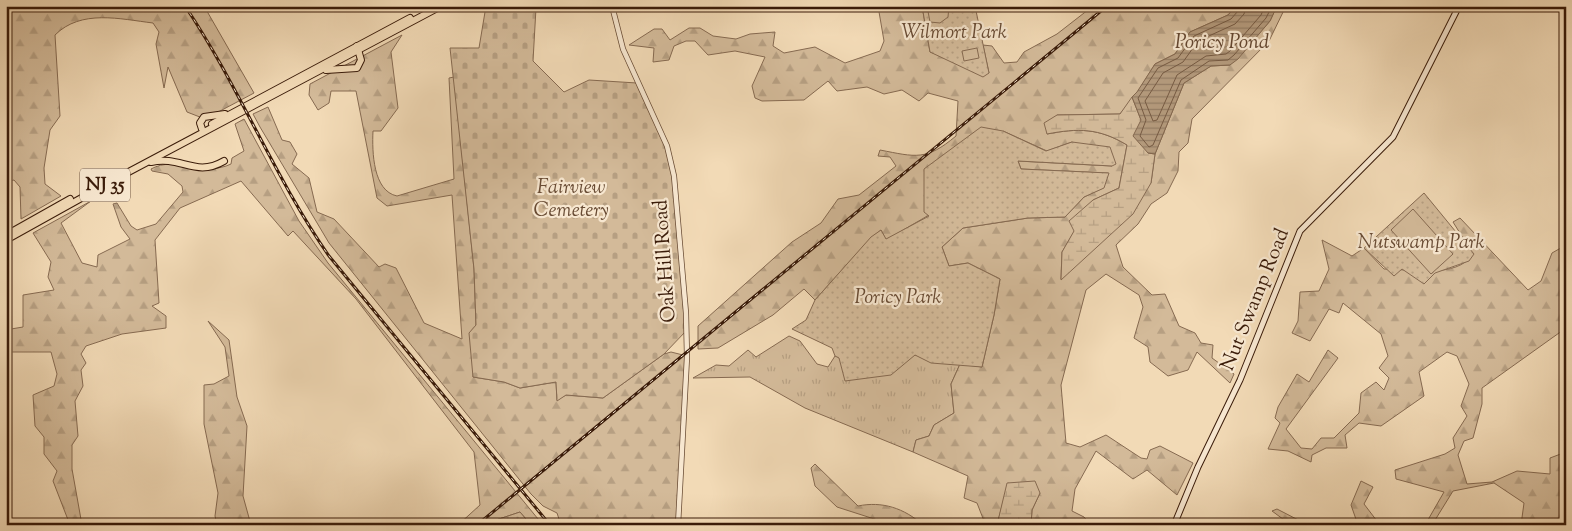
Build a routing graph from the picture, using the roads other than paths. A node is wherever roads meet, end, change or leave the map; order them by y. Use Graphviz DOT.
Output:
graph roads {
  1 [pos="433,6"];
  2 [pos="441,6"];
  3 [pos="612,6"];
  4 [pos="1460,6"];
  5 [pos="358,48"];
  6 [pos="325,70"];
  7 [pos="234,112"];
  8 [pos="202,129"];
  9 [pos="224,160"];
  10 [pos="141,166"];
  11 [pos="6,235"];
  12 [pos="6,240"];
  13 [pos="678,525"];
  14 [pos="1174,525"];
  1 -- 5 [label="highway, NJ 35"];
  2 -- 5 [label="highway, NJ 35"];
  3 -- 13 [label="street, Oak Hill Road"];
  4 -- 14 [label="main road, Nut Swamp Road"];
  5 -- 6 [label="highway, NJ 35"];
  5 -- 6 [label="highway"];
  5 -- 7 [label="highway, NJ 35"];
  6 -- 10 [label="highway, NJ 35"];
  7 -- 8 [label="highway, NJ 35"];
  7 -- 8 [label="highway"];
  8 -- 11 [label="highway, NJ 35"];
  9 -- 10 [label="highway"];
  10 -- 12 [label="highway, NJ 35"];
}
